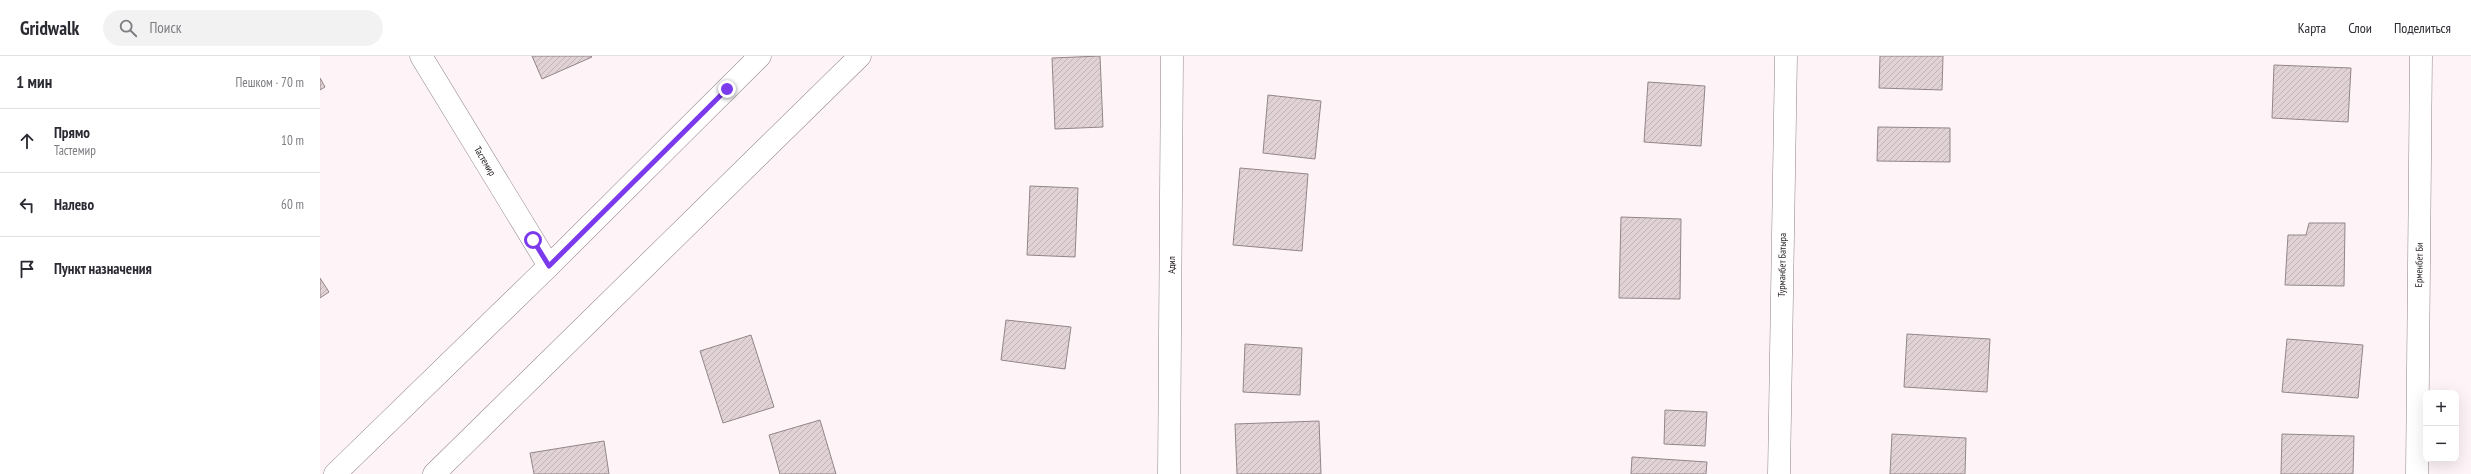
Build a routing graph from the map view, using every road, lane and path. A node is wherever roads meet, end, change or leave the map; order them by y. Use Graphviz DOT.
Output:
graph roads {
  1 [pos="421,56"];
  2 [pos="760,56"];
  3 [pos="860,56"];
  4 [pos="1172,56"];
  5 [pos="1786,56"];
  6 [pos="2421,56"];
  7 [pos="549,266"];
  8 [pos="335,474"];
  9 [pos="434,474"];
  10 [pos="1169,474"];
  11 [pos="1778,474"];
  12 [pos="2417,474"];
  1 -- 7 [label="street, Тастемир"];
  2 -- 7 [label="street"];
  3 -- 9 [label="street"];
  4 -- 10 [label="street, Адил"];
  5 -- 11 [label="street, Турманбет Батыра"];
  6 -- 12 [label="street, Ерменбет Би"];
  7 -- 8 [label="street"];
}
